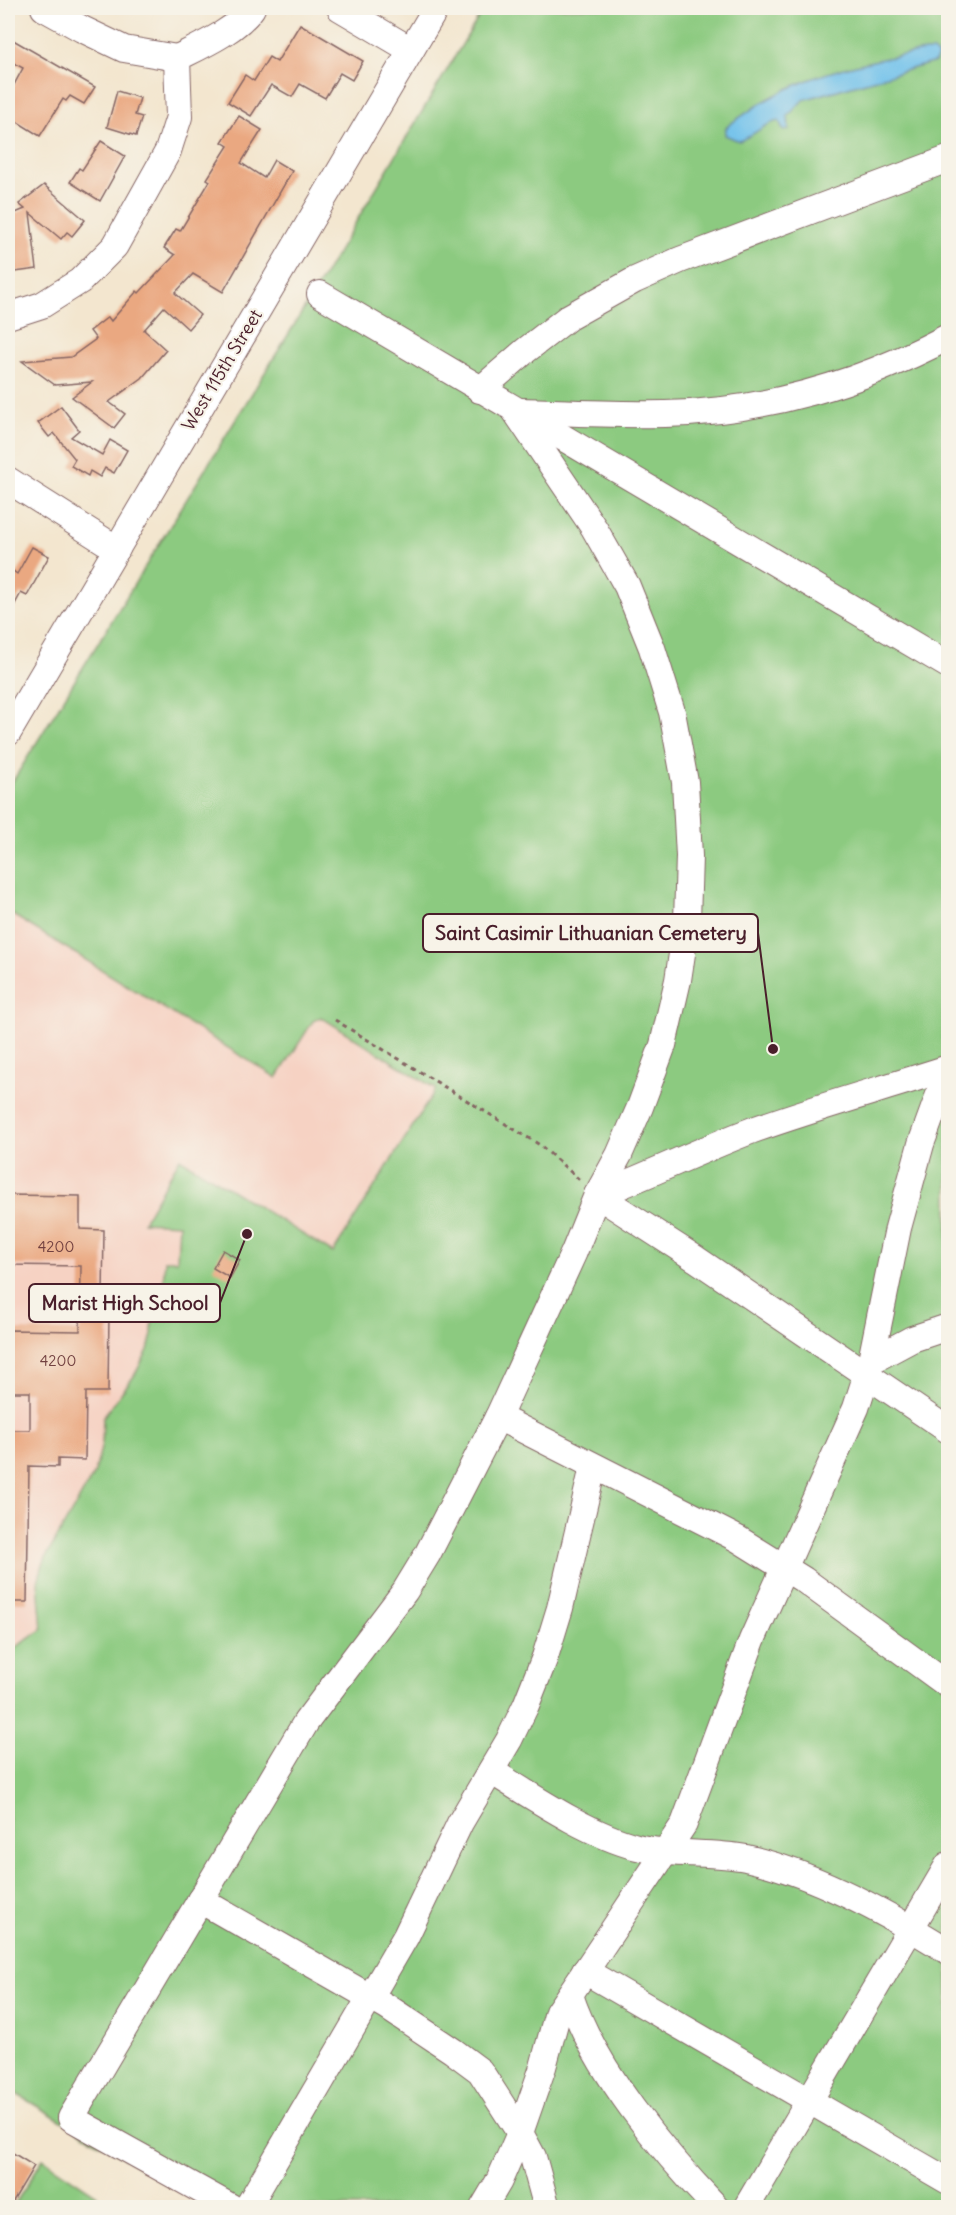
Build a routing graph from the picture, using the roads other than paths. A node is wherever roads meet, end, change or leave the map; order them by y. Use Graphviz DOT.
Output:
graph roads {
  1 [pos="44,8"];
  2 [pos="252,8"];
  3 [pos="340,8"];
  4 [pos="436,8"];
  5 [pos="411,50"];
  6 [pos="177,58"];
  7 [pos="948,159"];
  8 [pos="320,294"];
  9 [pos="8,316"];
  10 [pos="948,337"];
  11 [pos="480,390"];
  12 [pos="515,411"];
  13 [pos="8,480"];
  14 [pos="117,549"];
  15 [pos="948,665"];
  16 [pos="8,733"];
  17 [pos="948,1069"];
  18 [pos="597,1195"];
  19 [pos="948,1327"];
  20 [pos="869,1367"];
  21 [pos="498,1417"];
  22 [pos="948,1430"];
  23 [pos="593,1467"];
  24 [pos="784,1567"];
  25 [pos="948,1685"];
  26 [pos="491,1771"];
  27 [pos="665,1852"];
  28 [pos="948,1866"];
  29 [pos="200,1899"];
  30 [pos="912,1929"];
  31 [pos="948,1952"];
  32 [pos="585,1971"];
  33 [pos="570,1995"];
  34 [pos="370,1997"];
  35 [pos="809,2100"];
  36 [pos="520,2133"];
  37 [pos="948,2181"];
  38 [pos="233,2208"];
  39 [pos="247,2208"];
  40 [pos="483,2208"];
  41 [pos="547,2208"];
  42 [pos="717,2208"];
  43 [pos="746,2208"];
  1 -- 6 [label="street"];
  2 -- 6 [label="street"];
  3 -- 5 [label="street"];
  4 -- 5 [label="street, West 115th Street"];
  5 -- 14 [label="street, West 115th Street"];
  6 -- 9 [label="street"];
  7 -- 11 [label="street"];
  8 -- 11 [label="street"];
  10 -- 12 [label="street"];
  11 -- 12 [label="street"];
  12 -- 15 [label="street"];
  12 -- 18 [label="street"];
  13 -- 14 [label="street"];
  14 -- 16 [label="street, West 115th Street"];
  17 -- 18 [label="street"];
  17 -- 20 [label="street"];
  18 -- 20 [label="street"];
  18 -- 21 [label="street"];
  19 -- 20 [label="street"];
  20 -- 22 [label="street"];
  20 -- 24 [label="street"];
  21 -- 23 [label="street"];
  21 -- 29 [label="street"];
  23 -- 24 [label="street"];
  23 -- 26 [label="street"];
  24 -- 25 [label="street"];
  24 -- 27 [label="street"];
  26 -- 27 [label="street"];
  26 -- 34 [label="street"];
  27 -- 30 [label="street"];
  27 -- 32 [label="street"];
  28 -- 30 [label="street"];
  29 -- 34 [label="street"];
  29 -- 38 [label="street"];
  30 -- 31 [label="street"];
  30 -- 35 [label="street"];
  32 -- 33 [label="street"];
  32 -- 35 [label="street"];
  33 -- 36 [label="street"];
  33 -- 42 [label="street"];
  34 -- 36 [label="street"];
  34 -- 39 [label="street"];
  35 -- 37 [label="street"];
  35 -- 43 [label="street"];
  36 -- 40 [label="street"];
  36 -- 41 [label="street"];
}
